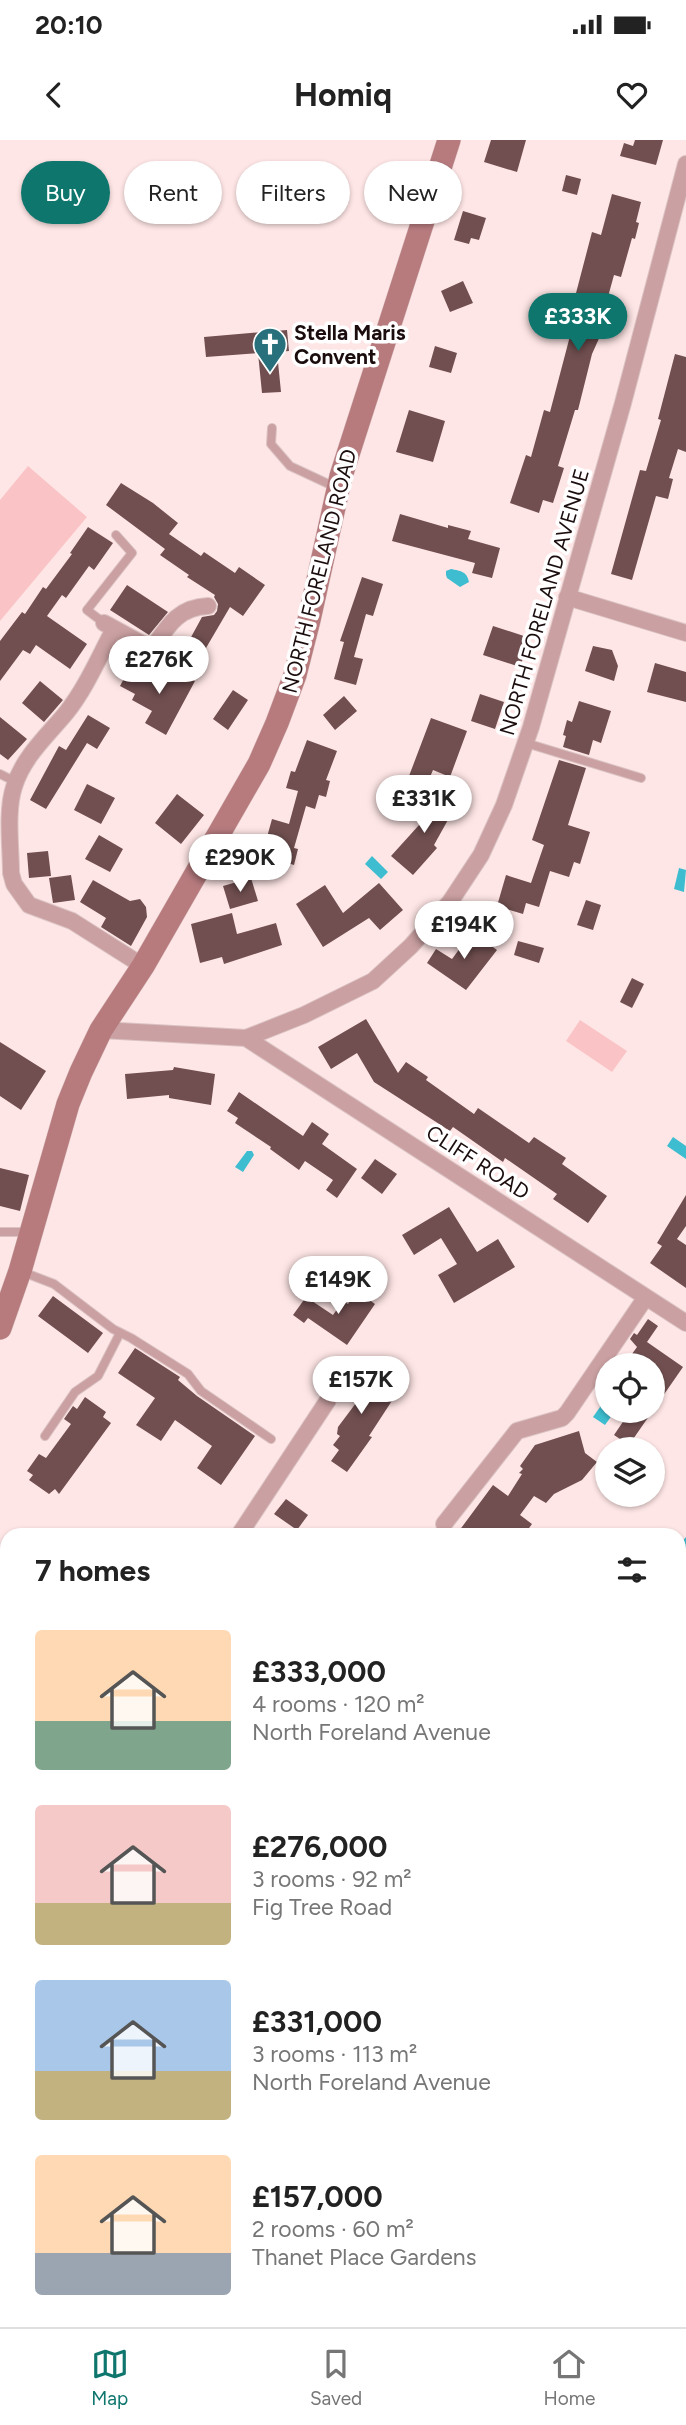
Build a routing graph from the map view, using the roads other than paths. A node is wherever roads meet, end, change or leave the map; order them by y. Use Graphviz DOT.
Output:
graph roads {
  1 [pos="449,140"];
  2 [pos="686,164"];
  3 [pos="272,428"];
  4 [pos="338,488"];
  5 [pos="116,535"];
  6 [pos="567,597"];
  7 [pos="208,606"];
  8 [pos="109,626"];
  9 [pos="686,632"];
  10 [pos="526,743"];
  11 [pos="0,774"];
  12 [pos="641,778"];
  13 [pos="16,782"];
  14 [pos="143,966"];
  15 [pos="101,1030"];
  16 [pos="246,1038"];
  17 [pos="0,1232"];
  18 [pos="32,1232"];
  19 [pos="20,1271"];
  20 [pos="646,1297"];
  21 [pos="686,1323"];
  22 [pos="0,1328"];
  23 [pos="120,1333"];
  24 [pos="328,1400"];
  25 [pos="46,1436"];
  26 [pos="271,1439"];
  27 [pos="444,1524"];
  28 [pos="244,1528"];
  1 -- 4 [label="main road, NORTH FORELAND ROAD"];
  2 -- 6 [label="street, NORTH FORELAND AVENUE"];
  3 -- 4 [label="lane"];
  4 -- 14 [label="main road, NORTH FORELAND ROAD"];
  5 -- 8 [label="lane"];
  6 -- 9 [label="street"];
  6 -- 10 [label="street, NORTH FORELAND AVENUE"];
  7 -- 8 [label="street"];
  8 -- 13 [label="street"];
  10 -- 12 [label="lane"];
  10 -- 16 [label="street, NORTH FORELAND AVENUE"];
  11 -- 13 [label="lane"];
  13 -- 14 [label="street"];
  14 -- 15 [label="main road, NORTH FORELAND ROAD"];
  15 -- 16 [label="street, NORTH FORELAND AVENUE"];
  15 -- 18 [label="main road, NORTH FORELAND ROAD"];
  16 -- 20 [label="street, CLIFF ROAD"];
  17 -- 18 [label="lane"];
  18 -- 19 [label="main road, NORTH FORELAND ROAD"];
  19 -- 22 [label="main road, NORTH FORELAND ROAD"];
  19 -- 23 [label="lane"];
  20 -- 21 [label="street, CLIFF ROAD"];
  20 -- 27 [label="street"];
  23 -- 25 [label="lane"];
  23 -- 26 [label="lane"];
  24 -- 28 [label="street"];
}
